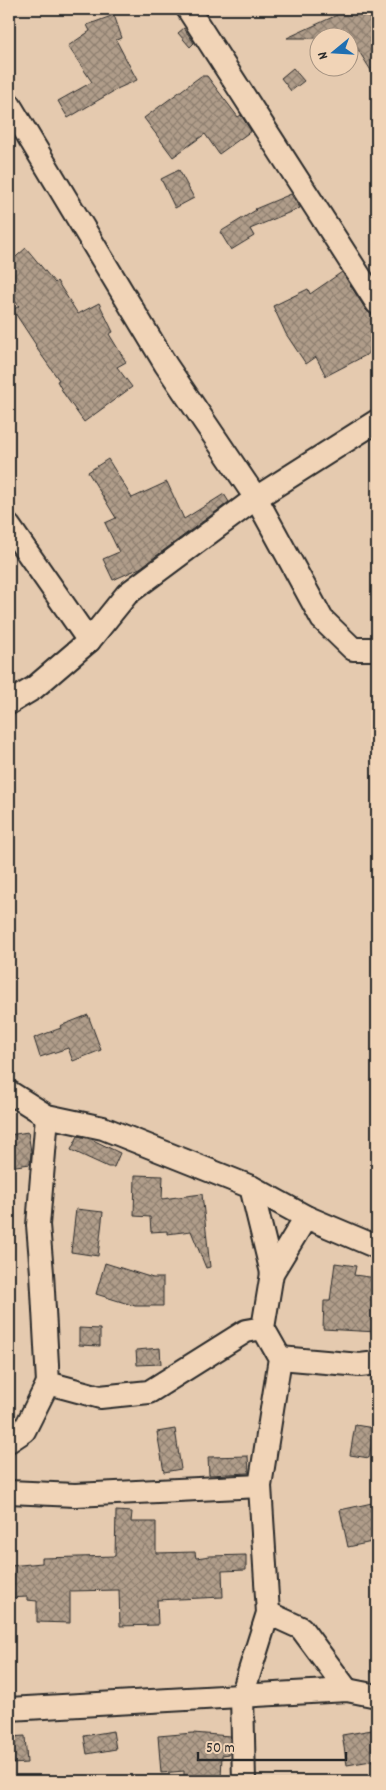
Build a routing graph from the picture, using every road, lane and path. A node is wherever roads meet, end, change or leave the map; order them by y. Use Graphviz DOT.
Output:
graph roads {
  1 [pos="188,9"];
  2 [pos="9,104"];
  3 [pos="377,303"];
  4 [pos="377,421"];
  5 [pos="256,498"];
  6 [pos="9,526"];
  7 [pos="88,641"];
  8 [pos="377,649"];
  9 [pos="9,703"];
  10 [pos="9,1092"];
  11 [pos="47,1116"];
  12 [pos="251,1187"];
  13 [pos="306,1217"];
  14 [pos="377,1246"];
  15 [pos="272,1273"];
  16 [pos="263,1328"];
  17 [pos="280,1358"];
  18 [pos="377,1363"];
  19 [pos="48,1383"];
  20 [pos="9,1441"];
  21 [pos="260,1486"];
  22 [pos="9,1492"];
  23 [pos="268,1614"];
  24 [pos="347,1690"];
  25 [pos="242,1696"];
  26 [pos="377,1696"];
  27 [pos="9,1708"];
  28 [pos="244,1781"];
  1 -- 3 [label="street"];
  2 -- 5 [label="street"];
  4 -- 5 [label="street"];
  5 -- 7 [label="street"];
  5 -- 8 [label="street"];
  6 -- 7 [label="street"];
  7 -- 9 [label="street"];
  10 -- 11 [label="street"];
  11 -- 12 [label="street"];
  11 -- 19 [label="street"];
  12 -- 13 [label="street"];
  12 -- 15 [label="street"];
  13 -- 14 [label="street"];
  13 -- 15 [label="street"];
  15 -- 16 [label="street"];
  16 -- 17 [label="street"];
  16 -- 19 [label="street"];
  17 -- 18 [label="street"];
  17 -- 21 [label="street"];
  19 -- 20 [label="street"];
  21 -- 22 [label="street"];
  21 -- 23 [label="street"];
  23 -- 24 [label="street"];
  23 -- 25 [label="street"];
  24 -- 25 [label="street"];
  24 -- 26 [label="street"];
  25 -- 27 [label="street"];
  25 -- 28 [label="street"];
}
